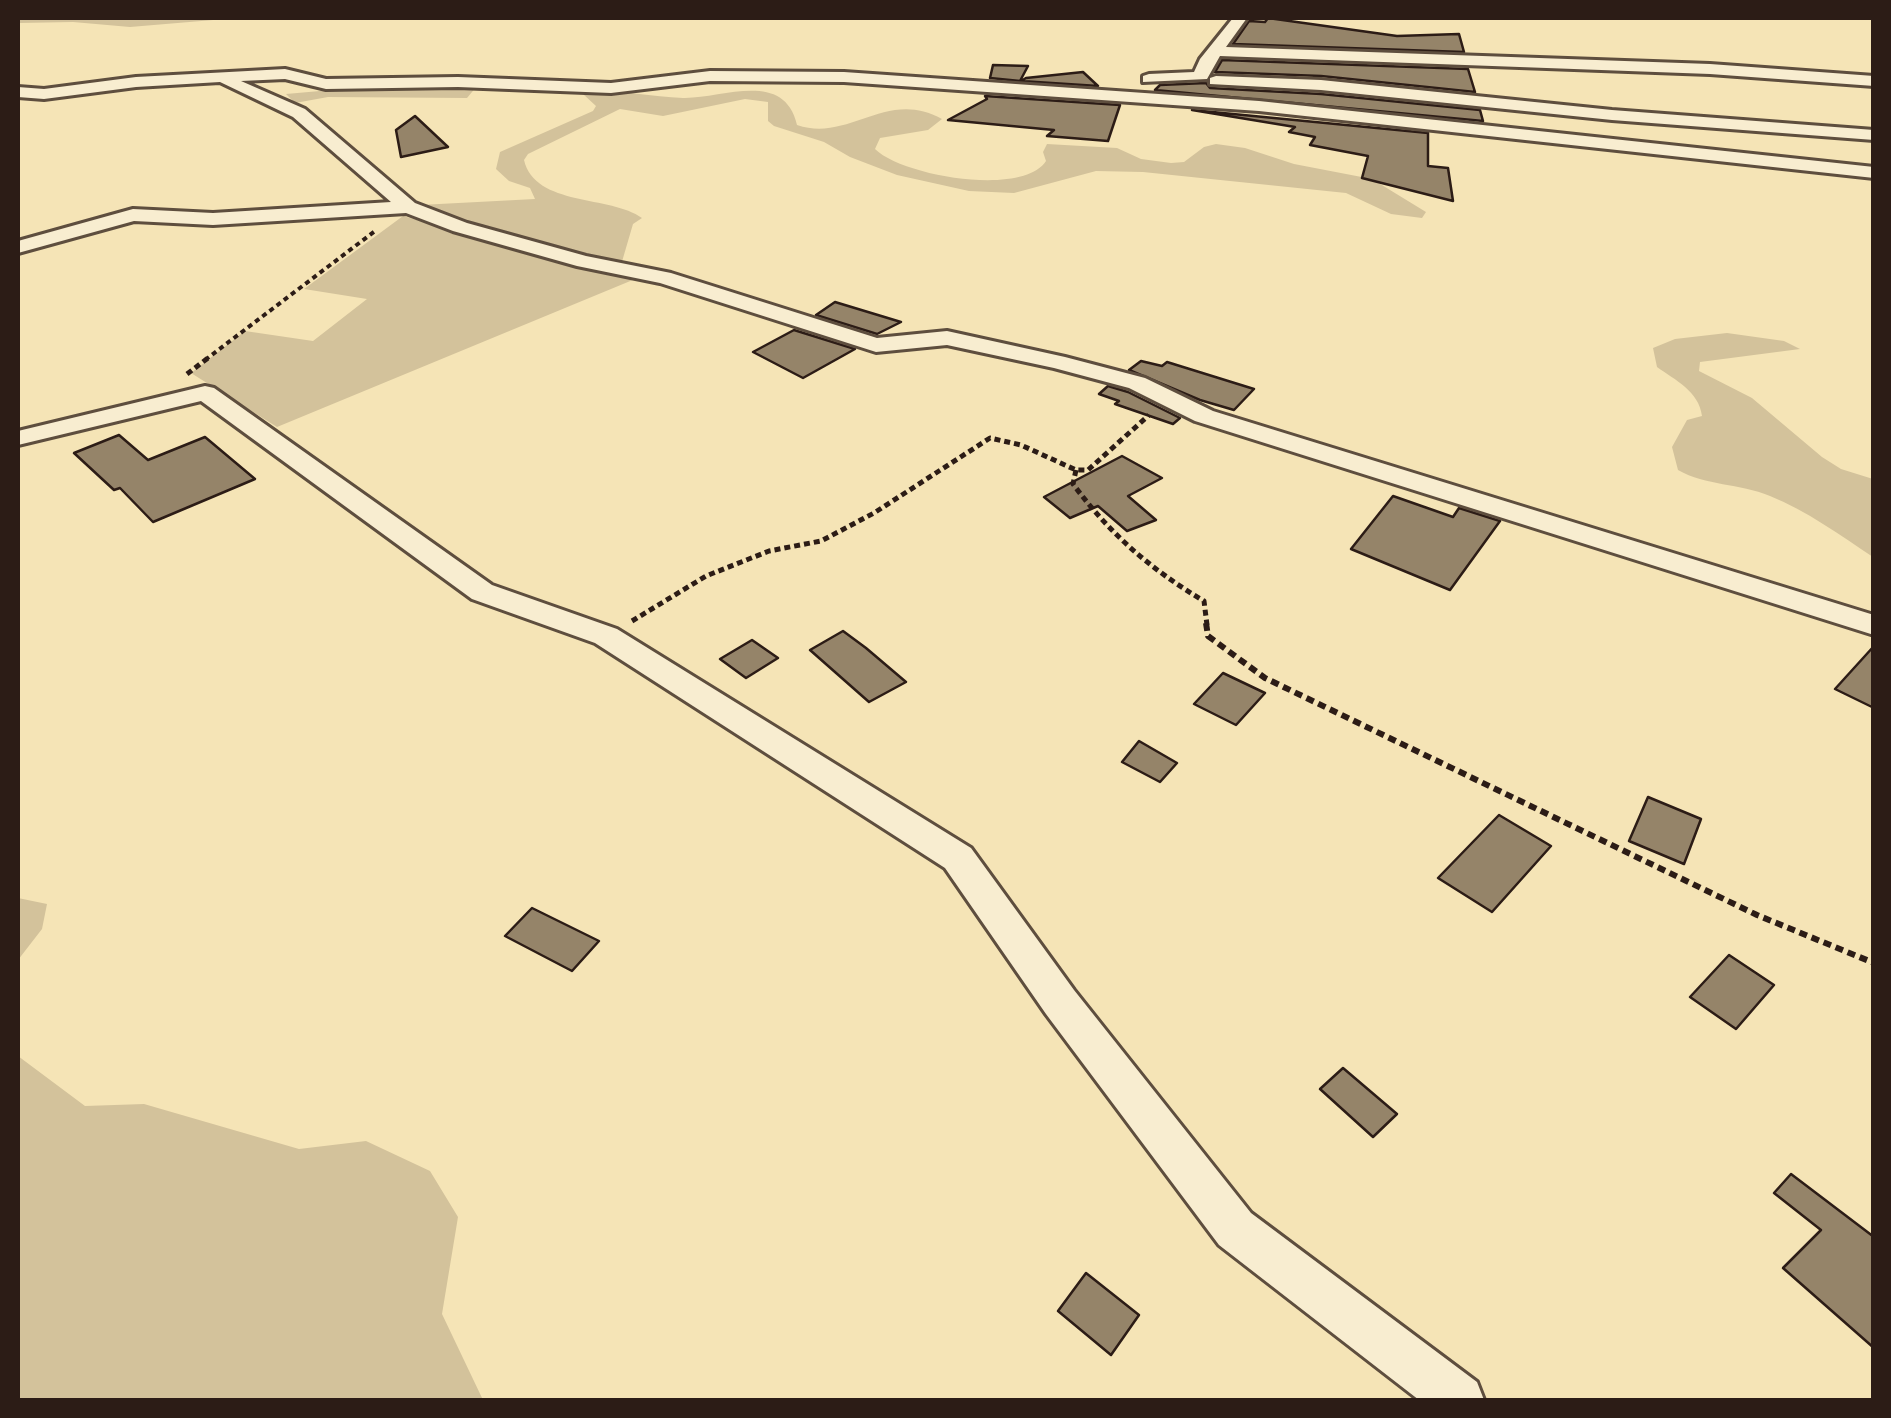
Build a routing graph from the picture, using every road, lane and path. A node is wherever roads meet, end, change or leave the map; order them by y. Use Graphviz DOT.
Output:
graph roads {
  1 [pos="1240,18"];
  2 [pos="1216,51"];
  3 [pos="219,77"];
  4 [pos="1190,79"];
  5 [pos="1874,82"];
  6 [pos="1064,90"];
  7 [pos="18,92"];
  8 [pos="1874,136"];
  9 [pos="1874,173"];
  10 [pos="408,206"];
  11 [pos="18,247"];
  12 [pos="206,393"];
  13 [pos="1168,397"];
  14 [pos="18,438"];
  15 [pos="1076,470"];
  16 [pos="1874,625"];
  17 [pos="606,636"];
  18 [pos="1874,963"];
  19 [pos="1459,1400"];
  1 -- 2 [label="street"];
  2 -- 4 [label="street"];
  2 -- 5 [label="street"];
  3 -- 6 [label="street"];
  3 -- 7 [label="street"];
  3 -- 10 [label="street"];
  4 -- 6 [label="street"];
  4 -- 8 [label="street"];
  6 -- 9 [label="street"];
  10 -- 11 [label="street"];
  10 -- 12 [label="path"];
  10 -- 13 [label="street"];
  12 -- 14 [label="street"];
  12 -- 17 [label="street"];
  13 -- 15 [label="path"];
  13 -- 16 [label="street"];
  15 -- 17 [label="path"];
  15 -- 18 [label="path"];
  17 -- 19 [label="street"];
}
